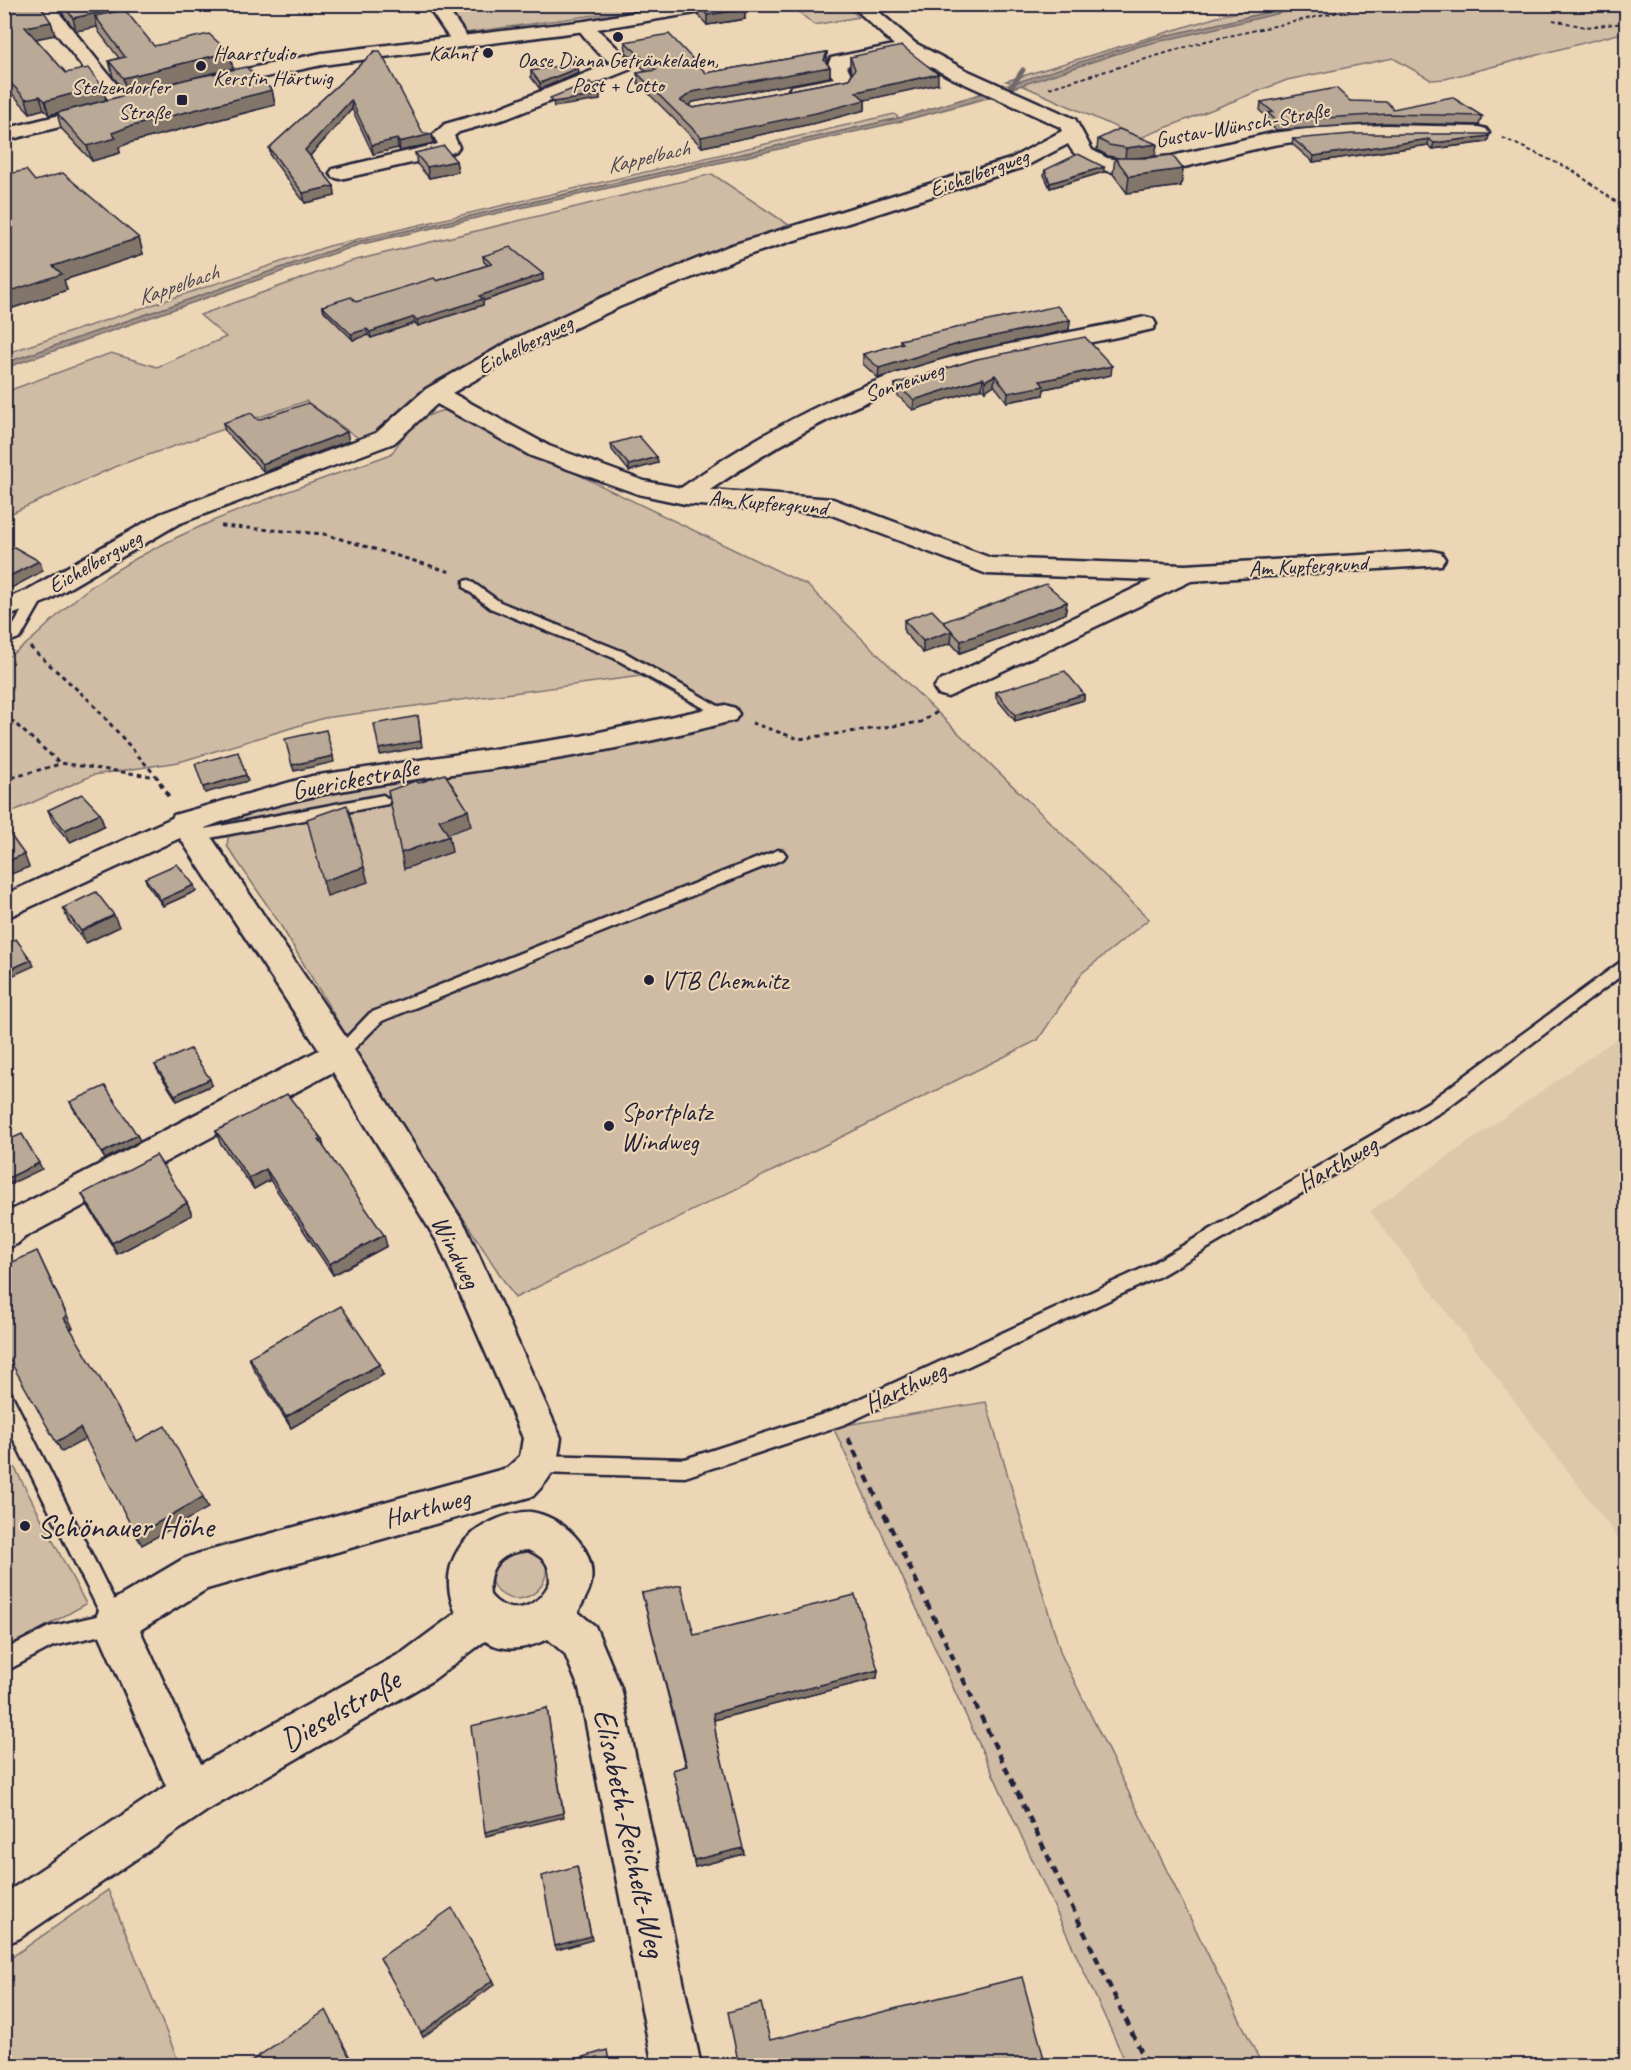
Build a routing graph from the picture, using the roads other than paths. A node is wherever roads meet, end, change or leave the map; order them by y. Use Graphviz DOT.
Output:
graph roads {
  1 [pos="42,4"];
  2 [pos="435,4"];
  3 [pos="720,4"];
  4 [pos="859,4"];
  5 [pos="585,26"];
  6 [pos="461,41"];
  7 [pos="908,47"];
  8 [pos="189,87"];
  9 [pos="784,93"];
  10 [pos="146,99"];
  11 [pos="123,105"];
  12 [pos="1073,133"];
  13 [pos="1479,133"];
  14 [pos="4,135"];
  15 [pos="340,173"];
  16 [pos="1145,324"];
  17 [pos="434,394"];
  18 [pos="684,496"];
  19 [pos="1432,559"];
  20 [pos="1185,573"];
  21 [pos="469,584"];
  22 [pos="38,595"];
  23 [pos="4,610"];
  24 [pos="10,637"];
  25 [pos="948,688"];
  26 [pos="725,714"];
  27 [pos="383,800"];
  28 [pos="189,829"];
  29 [pos="778,855"];
  30 [pos="4,908"];
  31 [pos="1626,964"];
  32 [pos="339,1054"];
  33 [pos="4,1234"];
  34 [pos="4,1399"];
  35 [pos="538,1464"];
  36 [pos="551,1615"];
  37 [pos="482,1618"];
  38 [pos="115,1622"];
  39 [pos="4,1662"];
  40 [pos="192,1794"];
  41 [pos="4,1922"];
  42 [pos="677,2066"];
  1 -- 11 [label="street"];
  2 -- 6 [label="street"];
  3 -- 5 [label="street"];
  4 -- 7 [label="street, Gustav-Wünsch-Straße"];
  5 -- 6 [label="street"];
  5 -- 15 [label="street"];
  6 -- 8 [label="street"];
  7 -- 9 [label="street"];
  7 -- 12 [label="street, Gustav-Wünsch-Straße"];
  10 -- 11 [label="street"];
  11 -- 14 [label="street"];
  12 -- 13 [label="street, Gustav-Wünsch-Straße"];
  12 -- 17 [label="street, Eichelbergweg"];
  16 -- 18 [label="street, Sonnenweg"];
  17 -- 18 [label="street, Am Kupfergrund"];
  17 -- 22 [label="street, Eichelbergweg"];
  18 -- 20 [label="street, Am Kupfergrund"];
  19 -- 20 [label="street, Am Kupfergrund"];
  20 -- 25 [label="street, Am Kupfergrund"];
  21 -- 26 [label="lane"];
  22 -- 23 [label="street, Eichelbergweg"];
  22 -- 24 [label="lane"];
  26 -- 28 [label="street, Guerickestraße"];
  27 -- 28 [label="lane"];
  28 -- 30 [label="street, Guerickestraße"];
  28 -- 32 [label="street, Windweg"];
  29 -- 32 [label="lane"];
  31 -- 35 [label="lane, Harthweg"];
  32 -- 33 [label="street"];
  32 -- 35 [label="street, Windweg"];
  34 -- 38 [label="lane"];
  35 -- 38 [label="street, Harthweg"];
  36 -- 37 [label="street"];
  36 -- 37 [label="street"];
  36 -- 42 [label="street, Elisabeth-Reichelt-Weg"];
  37 -- 40 [label="street, Dieselstraße"];
  38 -- 39 [label="lane"];
  38 -- 40 [label="street"];
  40 -- 41 [label="street, Dieselstraße"];
}
